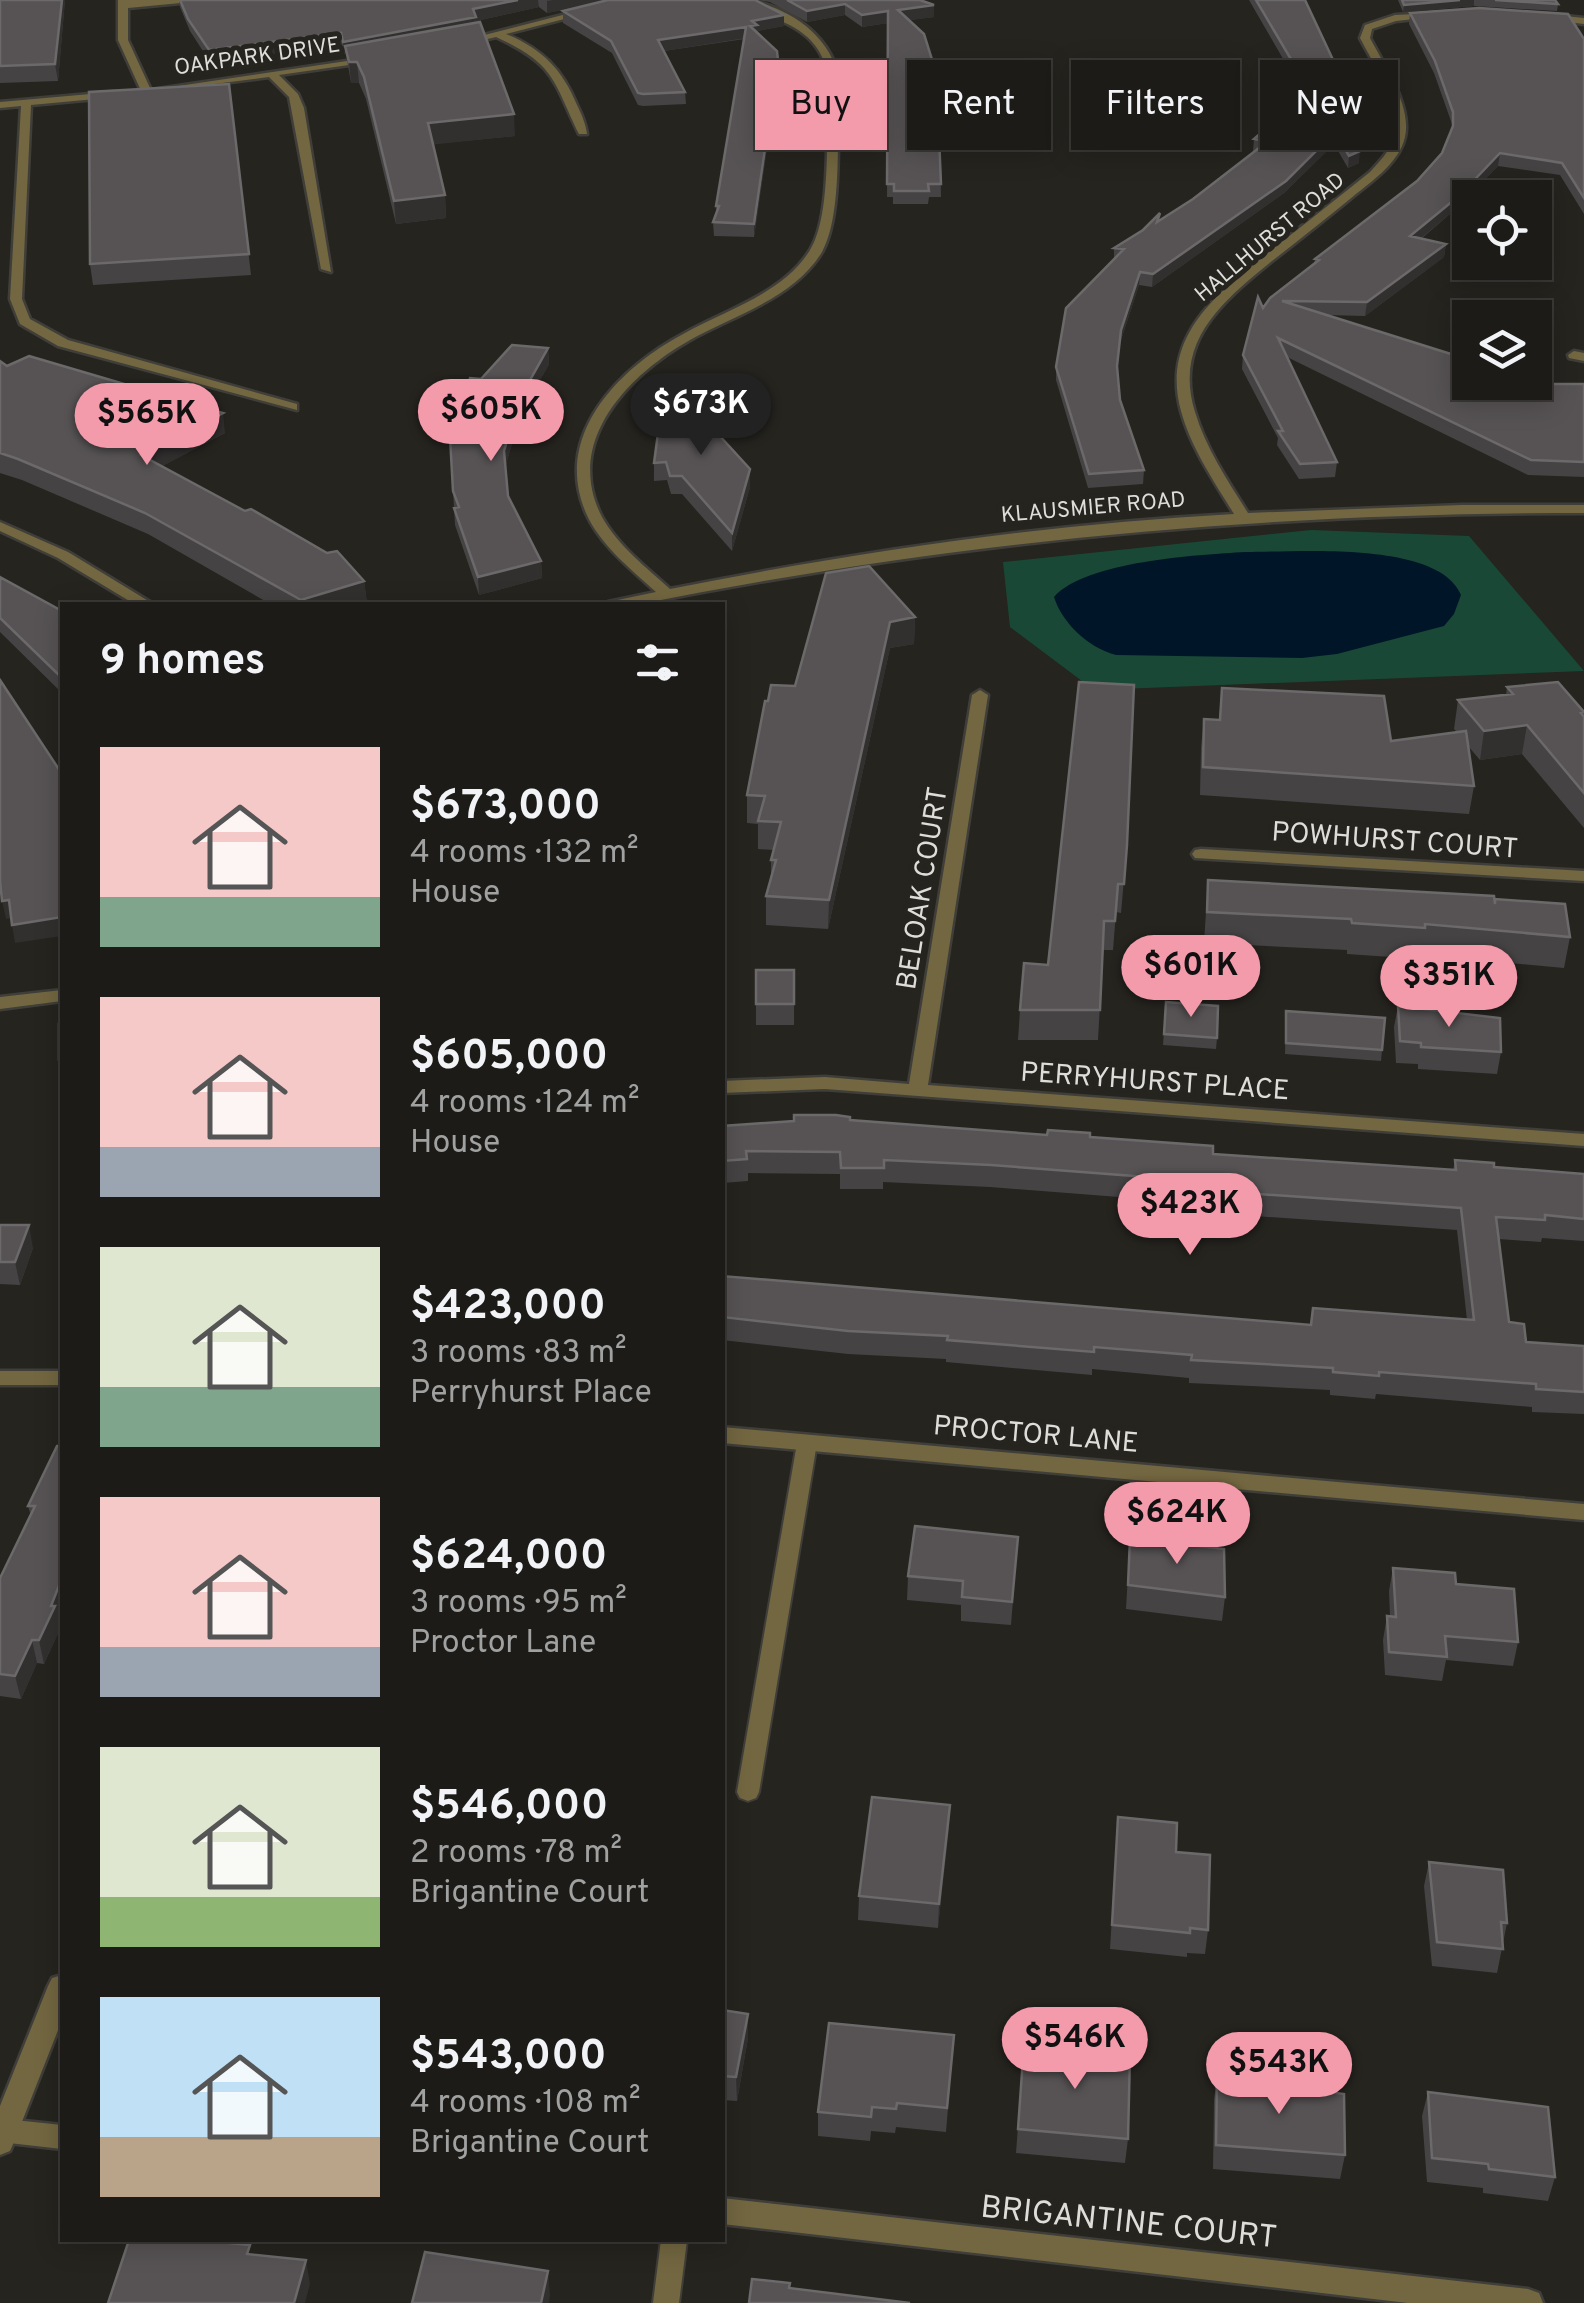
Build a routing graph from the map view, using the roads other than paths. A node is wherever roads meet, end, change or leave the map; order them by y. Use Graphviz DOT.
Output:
graph roads {
  1 [pos="207,0"];
  2 [pos="633,0"];
  3 [pos="740,0"];
  4 [pos="123,3"];
  5 [pos="1454,16"];
  6 [pos="1532,17"];
  7 [pos="1584,21"];
  8 [pos="498,34"];
  9 [pos="444,45"];
  10 [pos="382,57"];
  11 [pos="273,75"];
  12 [pos="146,91"];
  13 [pos="26,103"];
  14 [pos="0,105"];
  15 [pos="584,132"];
  16 [pos="327,268"];
  17 [pos="292,408"];
  18 [pos="1584,508"];
  19 [pos="1243,516"];
  20 [pos="0,526"];
  21 [pos="666,594"];
  22 [pos="141,602"];
  23 [pos="627,602"];
  24 [pos="980,695"];
  25 [pos="1202,854"];
  26 [pos="1584,876"];
  27 [pos="60,996"];
  28 [pos="0,1002"];
  29 [pos="725,1087"];
  30 [pos="918,1090"];
  31 [pos="1584,1140"];
  32 [pos="0,1378"];
  33 [pos="56,1381"];
  34 [pos="725,1434"];
  35 [pos="807,1443"];
  36 [pos="1584,1512"];
  37 [pos="748,1792"];
  38 [pos="60,1991"];
  39 [pos="2,2137"];
  40 [pos="60,2137"];
  41 [pos="725,2211"];
  42 [pos="674,2242"];
  43 [pos="666,2303"];
  44 [pos="1528,2303"];
  1 -- 4 [label="street"];
  2 -- 8 [label="street"];
  3 -- 21 [label="street"];
  4 -- 12 [label="street"];
  5 -- 19 [label="street, HALLHURST ROAD"];
  6 -- 7 [label="street"];
  8 -- 9 [label="street"];
  8 -- 15 [label="street"];
  10 -- 11 [label="street, OAKPARK DRIVE"];
  11 -- 12 [label="street, OAKPARK DRIVE"];
  11 -- 16 [label="street"];
  12 -- 13 [label="street, OAKPARK DRIVE"];
  13 -- 14 [label="street, OAKPARK DRIVE"];
  13 -- 17 [label="street"];
  18 -- 19 [label="street, KLAUSMIER ROAD"];
  19 -- 21 [label="street, KLAUSMIER ROAD"];
  20 -- 22 [label="street"];
  21 -- 23 [label="street, KLAUSMIER ROAD"];
  24 -- 30 [label="street, BELOAK COURT"];
  25 -- 26 [label="street, POWHURST COURT"];
  27 -- 28 [label="street"];
  29 -- 30 [label="street, PERRYHURST PLACE"];
  30 -- 31 [label="street, PERRYHURST PLACE"];
  32 -- 33 [label="street"];
  34 -- 35 [label="street, PROCTOR LANE"];
  35 -- 36 [label="street, PROCTOR LANE"];
  35 -- 37 [label="lane"];
  38 -- 39 [label="street"];
  39 -- 40 [label="street"];
  41 -- 44 [label="street, BRIGANTINE COURT"];
  42 -- 43 [label="lane"];
}
